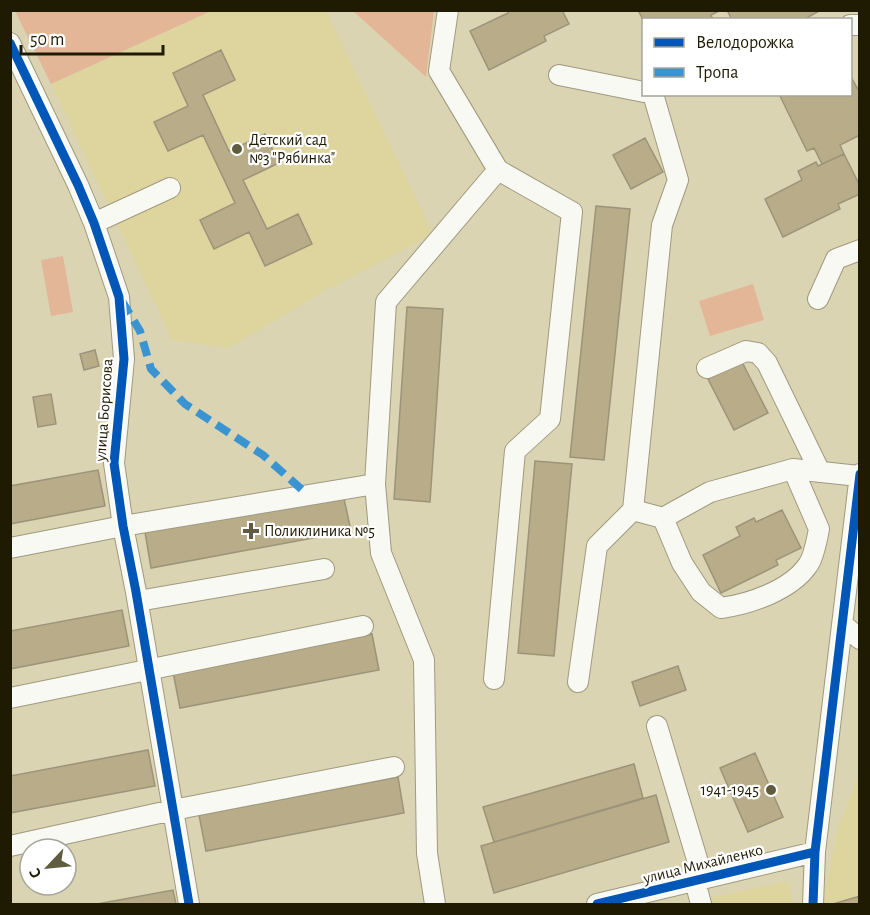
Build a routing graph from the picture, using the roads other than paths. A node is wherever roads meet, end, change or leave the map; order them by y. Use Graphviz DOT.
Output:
graph roads {
  1 [pos="448,10"];
  2 [pos="10,43"];
  3 [pos="559,75"];
  4 [pos="642,92"];
  5 [pos="654,96"];
  6 [pos="498,170"];
  7 [pos="170,188"];
  8 [pos="94,223"];
  9 [pos="860,250"];
  10 [pos="818,299"];
  11 [pos="707,368"];
  12 [pos="793,469"];
  13 [pos="820,472"];
  14 [pos="859,475"];
  15 [pos="375,484"];
  16 [pos="633,510"];
  17 [pos="663,518"];
  18 [pos="123,526"];
  19 [pos="10,548"];
  20 [pos="324,569"];
  21 [pos="138,601"];
  22 [pos="851,625"];
  23 [pos="363,626"];
  24 [pos="860,639"];
  25 [pos="149,669"];
  26 [pos="494,679"];
  27 [pos="578,682"];
  28 [pos="10,698"];
  29 [pos="657,726"];
  30 [pos="394,767"];
  31 [pos="173,810"];
  32 [pos="10,846"];
  33 [pos="815,852"];
  34 [pos="699,880"];
  35 [pos="189,904"];
  36 [pos="435,904"];
  37 [pos="597,904"];
  38 [pos="701,904"];
  39 [pos="813,904"];
  1 -- 6 [label="street"];
  2 -- 8 [label="street, улица Борисова"];
  3 -- 4 [label="street"];
  5 -- 16 [label="street"];
  6 -- 15 [label="street"];
  6 -- 26 [label="street"];
  7 -- 8 [label="street"];
  8 -- 18 [label="street, улица Борисова"];
  9 -- 10 [label="street"];
  11 -- 13 [label="street"];
  12 -- 13 [label="street"];
  12 -- 17 [label="street"];
  12 -- 17 [label="street"];
  13 -- 14 [label="street"];
  14 -- 22 [label="street"];
  15 -- 18 [label="street"];
  15 -- 36 [label="street"];
  16 -- 17 [label="street"];
  16 -- 27 [label="street"];
  18 -- 19 [label="street"];
  18 -- 21 [label="street, улица Борисова"];
  20 -- 21 [label="street"];
  21 -- 25 [label="street, улица Борисова"];
  22 -- 24 [label="street"];
  22 -- 33 [label="street"];
  23 -- 25 [label="street"];
  25 -- 28 [label="street"];
  25 -- 31 [label="street, улица Борисова"];
  29 -- 34 [label="street"];
  30 -- 31 [label="street"];
  31 -- 32 [label="street"];
  31 -- 35 [label="street, улица Борисова"];
  33 -- 34 [label="street, улица Михайленко"];
  33 -- 39 [label="street"];
  34 -- 37 [label="street, улица Михайленко"];
  34 -- 38 [label="street"];
}
